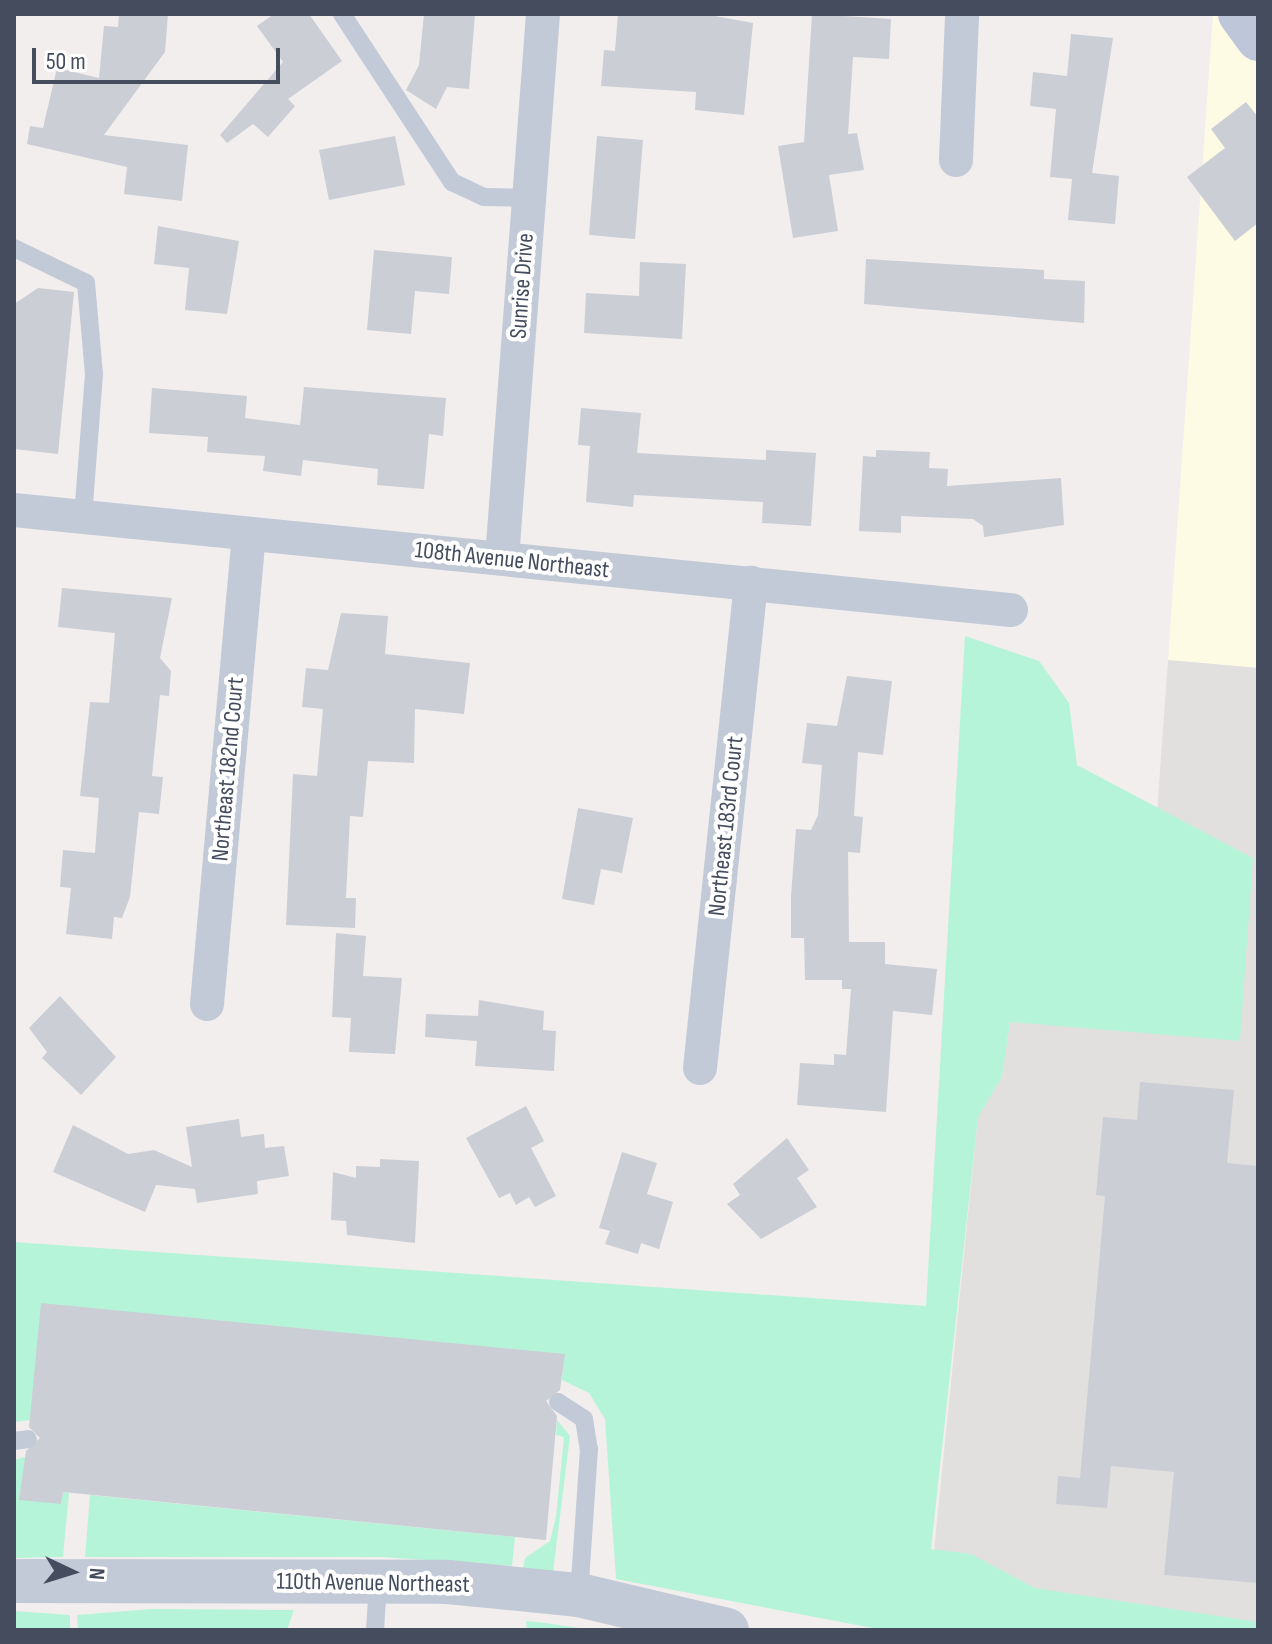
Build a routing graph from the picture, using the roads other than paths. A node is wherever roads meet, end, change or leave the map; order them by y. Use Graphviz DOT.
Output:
graph roads {
  1 [pos="342,14"];
  2 [pos="543,14"];
  3 [pos="962,14"];
  4 [pos="1240,14"];
  5 [pos="1258,39"];
  6 [pos="956,160"];
  7 [pos="529,198"];
  8 [pos="14,248"];
  9 [pos="14,510"];
  10 [pos="83,517"];
  11 [pos="249,534"];
  12 [pos="502,558"];
  13 [pos="751,583"];
  14 [pos="1011,610"];
  15 [pos="207,1004"];
  16 [pos="700,1068"];
  17 [pos="558,1402"];
  18 [pos="378,1580"];
  19 [pos="14,1581"];
  20 [pos="579,1595"];
  21 [pos="375,1630"];
  22 [pos="727,1630"];
  1 -- 7 [label="lane"];
  2 -- 7 [label="street, Sunrise Drive"];
  3 -- 6 [label="street"];
  4 -- 5 [label="main road"];
  7 -- 12 [label="street, Sunrise Drive"];
  8 -- 10 [label="lane"];
  9 -- 10 [label="street, 108th Avenue Northeast"];
  10 -- 11 [label="street, 108th Avenue Northeast"];
  11 -- 12 [label="street, 108th Avenue Northeast"];
  11 -- 15 [label="street, Northeast 182nd Court"];
  12 -- 13 [label="street, 108th Avenue Northeast"];
  13 -- 14 [label="street, 108th Avenue Northeast"];
  13 -- 16 [label="street, Northeast 183rd Court"];
  17 -- 20 [label="lane"];
  18 -- 19 [label="street, 110th Avenue Northeast"];
  18 -- 20 [label="street, 110th Avenue Northeast"];
  18 -- 21 [label="lane"];
  20 -- 22 [label="street, 110th Avenue Northeast"];
}
